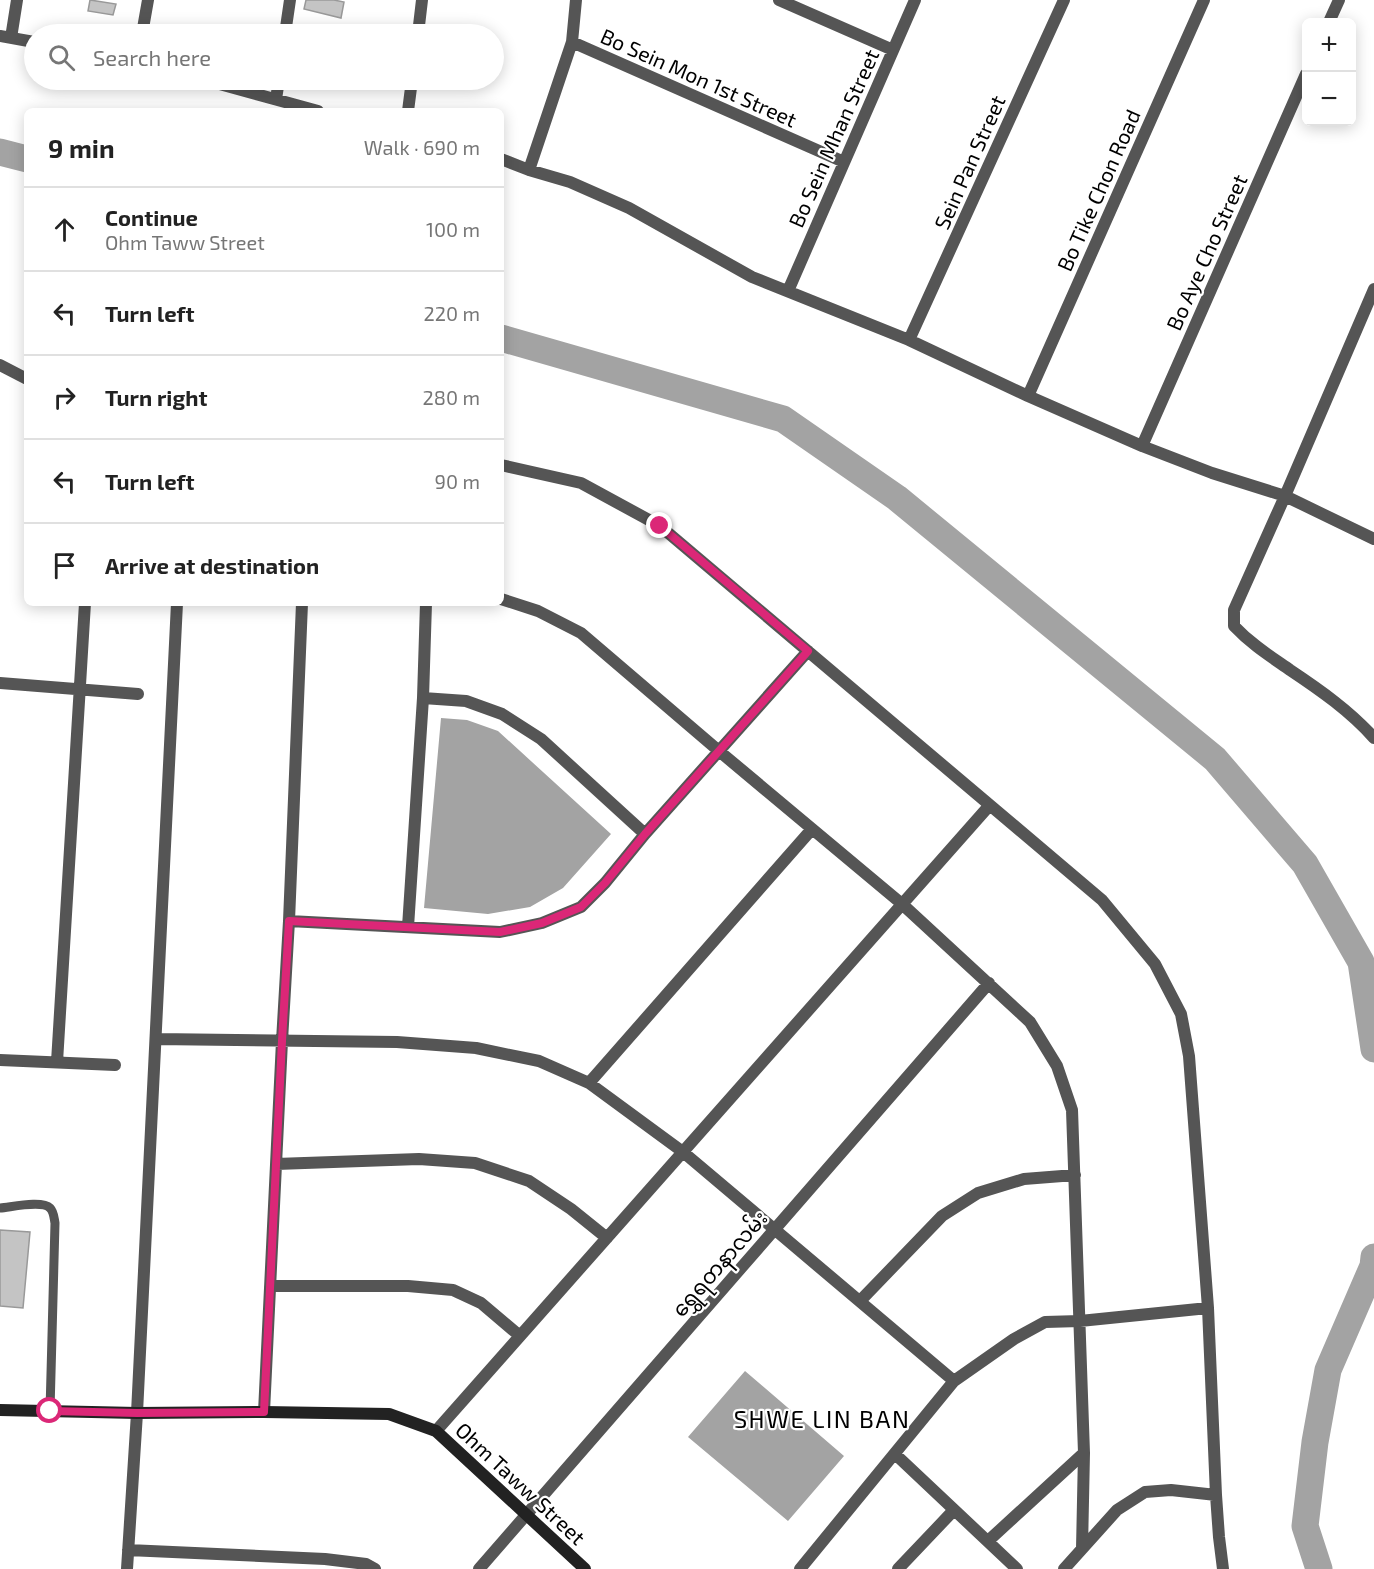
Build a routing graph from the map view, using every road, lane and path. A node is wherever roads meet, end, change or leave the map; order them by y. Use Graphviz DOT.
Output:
graph roads {
  1 [pos="17,0"];
  2 [pos="148,0"];
  3 [pos="290,0"];
  4 [pos="422,0"];
  5 [pos="576,0"];
  6 [pos="779,0"];
  7 [pos="915,0"];
  8 [pos="1064,0"];
  9 [pos="1204,0"];
  10 [pos="1339,0"];
  11 [pos="1331,18"];
  12 [pos="144,24"];
  13 [pos="286,24"];
  14 [pos="419,24"];
  15 [pos="5,37"];
  16 [pos="24,40"];
  17 [pos="572,42"];
  18 [pos="893,50"];
  19 [pos="1302,83"];
  20 [pos="242,90"];
  21 [pos="277,90"];
  22 [pos="411,90"];
  23 [pos="276,99"];
  24 [pos="308,108"];
  25 [pos="408,108"];
  26 [pos="504,160"];
  27 [pos="844,162"];
  28 [pos="529,170"];
  29 [pos="1374,289"];
  30 [pos="788,291"];
  31 [pos="909,340"];
  32 [pos="0,365"];
  33 [pos="24,377"];
  34 [pos="1028,396"];
  35 [pos="1142,446"];
  36 [pos="504,466"];
  37 [pos="1285,496"];
  38 [pos="1374,539"];
  39 [pos="504,600"];
  40 [pos="85,606"];
  41 [pos="177,606"];
  42 [pos="302,606"];
  43 [pos="426,606"];
  44 [pos="808,651"];
  45 [pos="0,682"];
  46 [pos="79,690"];
  47 [pos="138,694"];
  48 [pos="423,698"];
  49 [pos="1374,738"];
  50 [pos="719,751"];
  51 [pos="989,806"];
  52 [pos="812,829"];
  53 [pos="645,834"];
  54 [pos="903,904"];
  55 [pos="289,921"];
  56 [pos="408,927"];
  57 [pos="989,983"];
  58 [pos="156,1039"];
  59 [pos="282,1041"];
  60 [pos="0,1060"];
  61 [pos="57,1062"];
  62 [pos="115,1065"];
  63 [pos="590,1083"];
  64 [pos="683,1152"];
  65 [pos="276,1164"];
  66 [pos="1075,1175"];
  67 [pos="0,1208"];
  68 [pos="775,1228"];
  69 [pos="607,1238"];
  70 [pos="270,1286"];
  71 [pos="861,1301"];
  72 [pos="1208,1308"];
  73 [pos="1080,1320"];
  74 [pos="520,1336"];
  75 [pos="954,1381"];
  76 [pos="0,1410"];
  77 [pos="50,1411"];
  78 [pos="264,1412"];
  79 [pos="137,1413"];
  80 [pos="436,1431"];
  81 [pos="1084,1453"];
  82 [pos="895,1454"];
  83 [pos="1216,1495"];
  84 [pos="954,1510"];
  85 [pos="526,1514"];
  86 [pos="988,1541"];
  87 [pos="1082,1549"];
  88 [pos="128,1550"];
  89 [pos="127,1569"];
  90 [pos="375,1569"];
  91 [pos="479,1569"];
  92 [pos="585,1569"];
  93 [pos="800,1569"];
  94 [pos="898,1569"];
  95 [pos="1017,1569"];
  96 [pos="1064,1569"];
  97 [pos="1223,1569"];
  1 -- 15 [label="street"];
  2 -- 12 [label="street"];
  3 -- 13 [label="street"];
  4 -- 14 [label="street"];
  5 -- 17 [label="street"];
  6 -- 18 [label="street"];
  7 -- 18 [label="street, Bo Sein Mhan Street"];
  8 -- 31 [label="street, Sein Pan Street"];
  9 -- 34 [label="street, Bo Tike Chon Road"];
  10 -- 11 [label="street"];
  15 -- 16 [label="street"];
  17 -- 27 [label="street, Bo Sein Mon 1st Street"];
  17 -- 28 [label="street"];
  18 -- 27 [label="street, Bo Sein Mhan Street"];
  19 -- 35 [label="street, Bo Aye Cho Street"];
  20 -- 23 [label="street"];
  21 -- 23 [label="street"];
  22 -- 25 [label="street"];
  23 -- 24 [label="street"];
  26 -- 28 [label="street"];
  27 -- 30 [label="street, Bo Sein Mhan Street"];
  28 -- 30 [label="street"];
  29 -- 37 [label="street"];
  30 -- 31 [label="street"];
  31 -- 34 [label="street"];
  32 -- 33 [label="street"];
  34 -- 35 [label="street"];
  35 -- 37 [label="street"];
  36 -- 44 [label="street"];
  37 -- 38 [label="street"];
  37 -- 49 [label="street"];
  39 -- 50 [label="street"];
  40 -- 46 [label="street"];
  41 -- 58 [label="street"];
  42 -- 55 [label="street"];
  43 -- 48 [label="street"];
  44 -- 50 [label="street"];
  44 -- 51 [label="street"];
  45 -- 46 [label="street"];
  46 -- 47 [label="street"];
  46 -- 61 [label="street"];
  48 -- 53 [label="street"];
  48 -- 56 [label="street"];
  50 -- 52 [label="street"];
  50 -- 53 [label="street"];
  51 -- 54 [label="street"];
  51 -- 72 [label="street"];
  52 -- 54 [label="street"];
  52 -- 63 [label="street"];
  53 -- 56 [label="street"];
  54 -- 57 [label="street"];
  54 -- 64 [label="street"];
  55 -- 56 [label="street"];
  55 -- 59 [label="street"];
  57 -- 66 [label="street"];
  57 -- 68 [label="street, ရွှေရတနာလမ်း"];
  58 -- 59 [label="street"];
  58 -- 79 [label="street"];
  59 -- 63 [label="street"];
  59 -- 65 [label="street"];
  60 -- 61 [label="street"];
  61 -- 62 [label="street"];
  63 -- 64 [label="street"];
  64 -- 68 [label="street"];
  64 -- 69 [label="street"];
  65 -- 69 [label="street"];
  65 -- 70 [label="street"];
  66 -- 71 [label="street"];
  66 -- 73 [label="street"];
  67 -- 77 [label="lane"];
  68 -- 71 [label="street"];
  68 -- 85 [label="street, ရွှေရတနာလမ်း"];
  69 -- 74 [label="street"];
  70 -- 74 [label="street"];
  70 -- 78 [label="street"];
  71 -- 75 [label="street"];
  72 -- 73 [label="street"];
  72 -- 83 [label="street"];
  73 -- 75 [label="street"];
  73 -- 81 [label="street"];
  74 -- 80 [label="street"];
  75 -- 82 [label="street"];
  76 -- 77 [label="street, Ohm Taww Street"];
  77 -- 79 [label="street, Ohm Taww Street"];
  78 -- 79 [label="street, Ohm Taww Street"];
  78 -- 80 [label="street, Ohm Taww Street"];
  79 -- 88 [label="street"];
  80 -- 85 [label="street, Ohm Taww Street"];
  81 -- 86 [label="street"];
  81 -- 87 [label="street"];
  82 -- 84 [label="street"];
  82 -- 93 [label="street"];
  83 -- 87 [label="street"];
  83 -- 97 [label="street"];
  84 -- 86 [label="street"];
  84 -- 94 [label="street"];
  85 -- 91 [label="street, ရွှေရတနာလမ်း"];
  85 -- 92 [label="street, Ohm Taww Street"];
  86 -- 95 [label="street"];
  87 -- 96 [label="street"];
  88 -- 89 [label="street"];
  88 -- 90 [label="street"];
}
